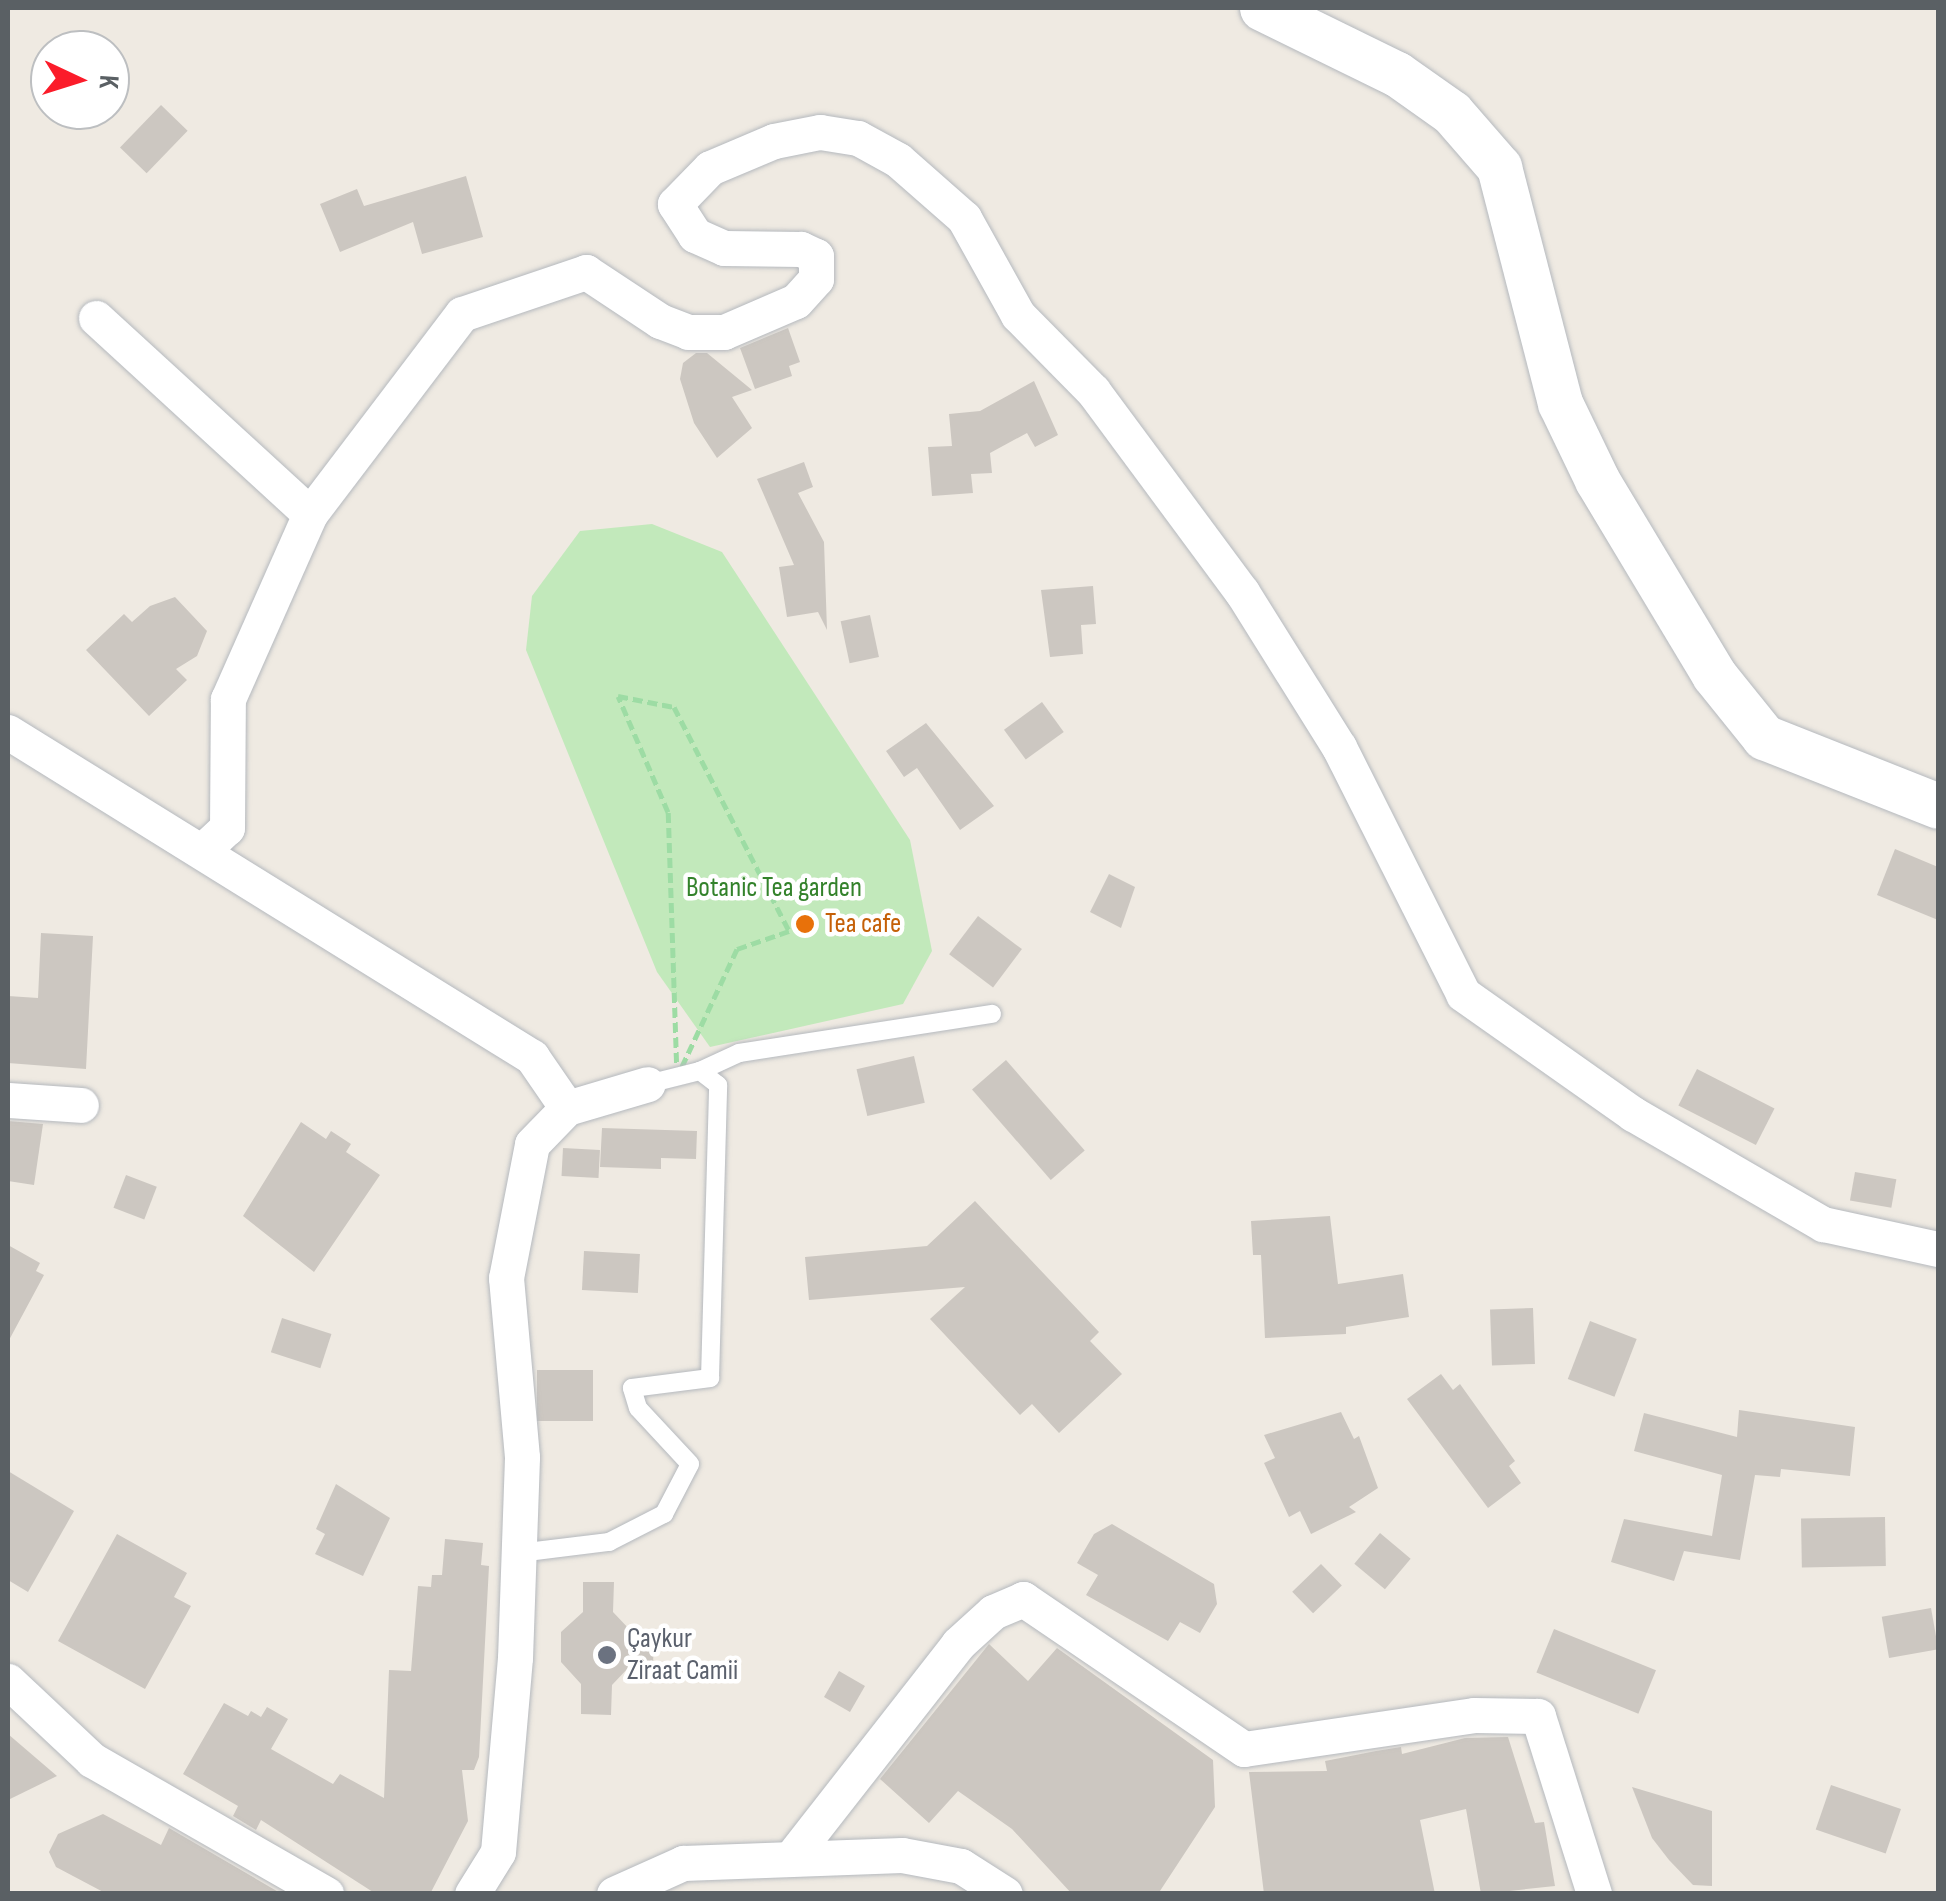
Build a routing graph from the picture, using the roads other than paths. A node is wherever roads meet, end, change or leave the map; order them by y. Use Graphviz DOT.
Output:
graph roads {
  1 [pos="1262,8"];
  2 [pos="96,318"];
  3 [pos="310,514"];
  4 [pos="8,732"];
  5 [pos="1938,806"];
  6 [pos="202,851"];
  7 [pos="992,1014"];
  8 [pos="700,1071"];
  9 [pos="663,1080"];
  10 [pos="8,1100"];
  11 [pos="81,1105"];
  12 [pos="567,1108"];
  13 [pos="1938,1249"];
  14 [pos="519,1553"];
  15 [pos="8,1681"];
  16 [pos="791,1858"];
  17 [pos="326,1894"];
  18 [pos="472,1894"];
  19 [pos="614,1894"];
  20 [pos="1005,1894"];
  21 [pos="1594,1894"];
  1 -- 5 [label="street"];
  2 -- 3 [label="street"];
  3 -- 6 [label="street"];
  3 -- 13 [label="street"];
  4 -- 6 [label="street"];
  6 -- 12 [label="street"];
  7 -- 8 [label="lane"];
  8 -- 9 [label="lane"];
  8 -- 14 [label="lane"];
  9 -- 12 [label="street"];
  10 -- 11 [label="street"];
  12 -- 14 [label="street"];
  14 -- 18 [label="street"];
  15 -- 17 [label="street"];
  16 -- 19 [label="street"];
  16 -- 20 [label="street"];
  16 -- 21 [label="street"];
}
